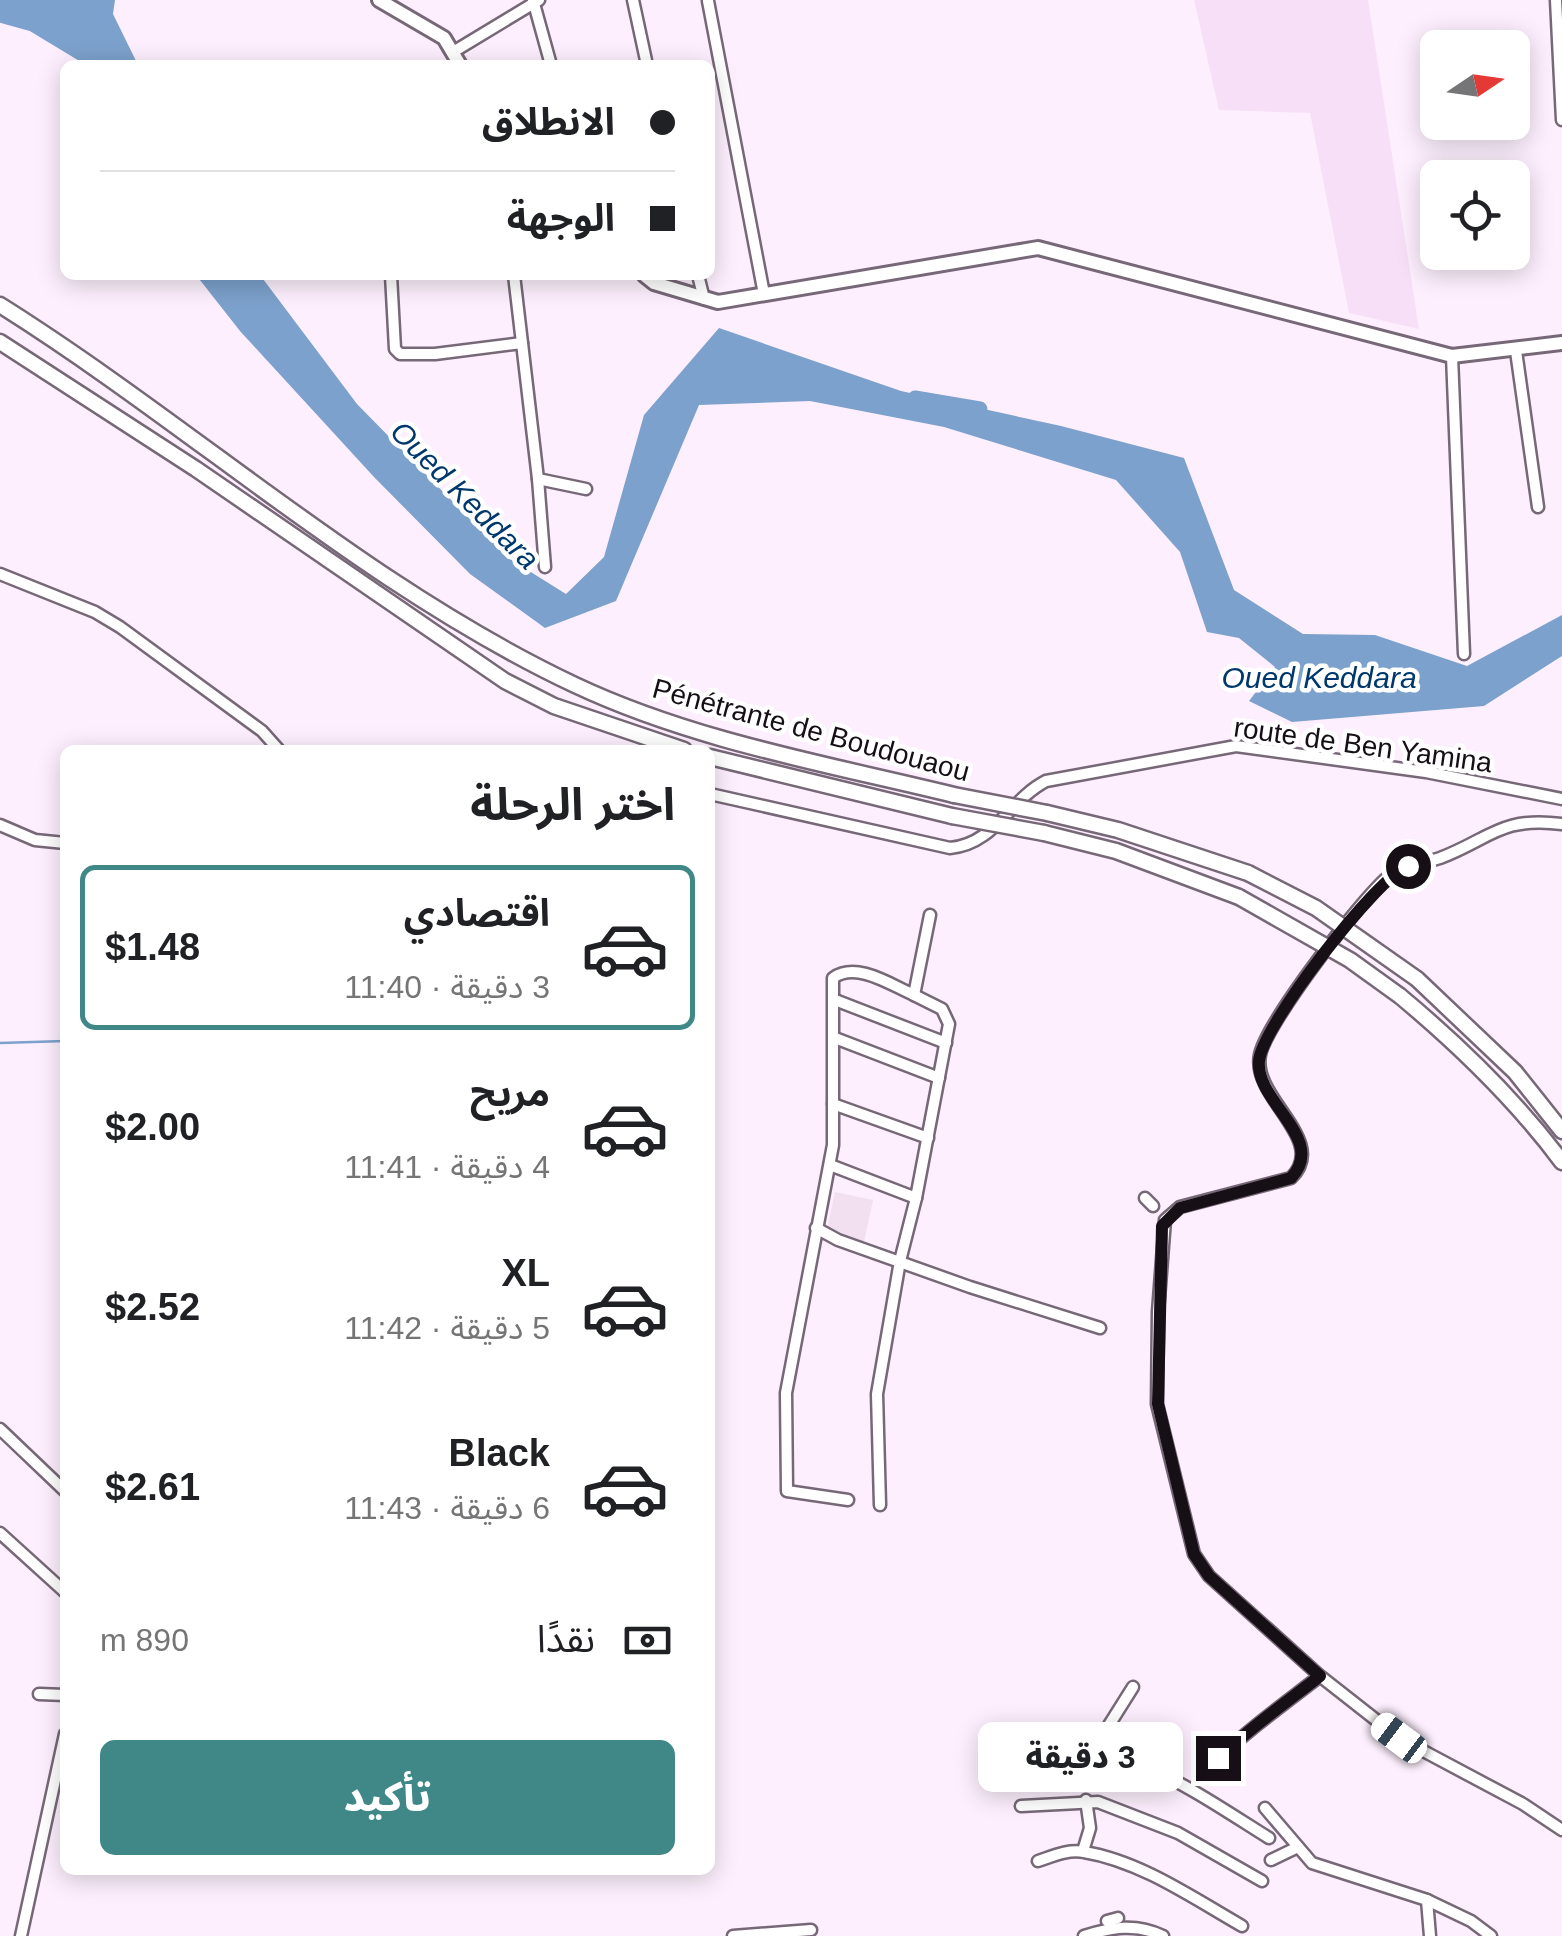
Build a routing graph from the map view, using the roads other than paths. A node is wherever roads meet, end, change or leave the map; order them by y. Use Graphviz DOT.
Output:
graph roads {
  1 [pos="379,0"];
  2 [pos="633,0"];
  3 [pos="707,0"];
  4 [pos="725,0"];
  5 [pos="1556,0"];
  6 [pos="536,1"];
  7 [pos="457,59"];
  8 [pos="550,60"];
  9 [pos="647,60"];
  10 [pos="1562,120"];
  11 [pos="391,280"];
  12 [pos="515,280"];
  13 [pos="650,280"];
  14 [pos="699,280"];
  15 [pos="764,294"];
  16 [pos="704,299"];
  17 [pos="0,304"];
  18 [pos="0,342"];
  19 [pos="522,343"];
  20 [pos="1562,343"];
  21 [pos="1516,351"];
  22 [pos="1452,356"];
  23 [pos="538,479"];
  24 [pos="586,489"];
  25 [pos="1538,506"];
  26 [pos="544,567"];
  27 [pos="0,574"];
  28 [pos="1464,654"];
  29 [pos="274,745"];
  30 [pos="669,745"];
  31 [pos="715,759"];
  32 [pos="715,795"];
  33 [pos="1562,799"];
  34 [pos="1562,824"];
  35 [pos="0,825"];
  36 [pos="60,842"];
  37 [pos="930,915"];
  38 [pos="914,995"];
  39 [pos="835,1000"];
  40 [pos="834,1038"];
  41 [pos="946,1043"];
  42 [pos="939,1078"];
  43 [pos="834,1104"];
  44 [pos="1562,1131"];
  45 [pos="928,1138"];
  46 [pos="1562,1162"];
  47 [pos="830,1165"];
  48 [pos="916,1198"];
  49 [pos="816,1228"];
  50 [pos="900,1262"];
  51 [pos="1100,1328"];
  52 [pos="0,1429"];
  53 [pos="60,1487"];
  54 [pos="848,1500"];
  55 [pos="880,1505"];
  56 [pos="0,1534"];
  57 [pos="60,1588"];
  58 [pos="1320,1676"];
  59 [pos="1133,1687"];
  60 [pos="39,1694"];
  61 [pos="60,1695"];
  62 [pos="1033,1748"];
  63 [pos="1094,1749"];
  64 [pos="60,1757"];
  65 [pos="1218,1758"];
  66 [pos="1086,1800"];
  67 [pos="1021,1806"];
  68 [pos="1265,1808"];
  69 [pos="1562,1830"];
  70 [pos="1269,1838"];
  71 [pos="1298,1847"];
  72 [pos="1083,1852"];
  73 [pos="1271,1860"];
  74 [pos="1038,1861"];
  75 [pos="1262,1880"];
  76 [pos="1427,1900"];
  77 [pos="1242,1926"];
  78 [pos="812,1930"];
  79 [pos="22,1936"];
  80 [pos="733,1936"];
  81 [pos="1084,1936"];
  82 [pos="1163,1936"];
  83 [pos="1430,1936"];
  84 [pos="1491,1936"];
  1 -- 7 [label="main road"];
  2 -- 9 [label="street"];
  3 -- 4 [label="street"];
  3 -- 15 [label="street"];
  5 -- 10 [label="street"];
  6 -- 7 [label="street"];
  6 -- 8 [label="street"];
  11 -- 19 [label="street"];
  12 -- 19 [label="street"];
  13 -- 16 [label="main road"];
  14 -- 16 [label="street"];
  15 -- 16 [label="main road"];
  15 -- 22 [label="main road"];
  17 -- 44 [label="highway, Pénétrante de Boudouaou, bridge"];
  18 -- 30 [label="highway, Pénétrante de Boudouaou"];
  19 -- 23 [label="street"];
  20 -- 21 [label="main road"];
  21 -- 22 [label="main road"];
  21 -- 25 [label="street"];
  22 -- 28 [label="street"];
  23 -- 24 [label="street"];
  23 -- 26 [label="street"];
  27 -- 29 [label="street"];
  31 -- 46 [label="highway, Pénétrante de Boudouaou, bridge"];
  32 -- 33 [label="street, route de Ben Yamina"];
  34 -- 58 [label="street"];
  35 -- 36 [label="street"];
  37 -- 38 [label="street"];
  38 -- 39 [label="street"];
  38 -- 41 [label="street"];
  39 -- 40 [label="street"];
  39 -- 41 [label="street"];
  40 -- 42 [label="street"];
  40 -- 43 [label="street"];
  41 -- 42 [label="street"];
  42 -- 45 [label="street"];
  43 -- 45 [label="street"];
  43 -- 47 [label="street"];
  45 -- 48 [label="street"];
  47 -- 48 [label="street"];
  47 -- 49 [label="street"];
  48 -- 50 [label="street"];
  49 -- 50 [label="street"];
  49 -- 54 [label="street"];
  50 -- 51 [label="street"];
  50 -- 55 [label="street"];
  52 -- 53 [label="street"];
  56 -- 57 [label="street"];
  58 -- 65 [label="street"];
  58 -- 69 [label="street"];
  59 -- 63 [label="street"];
  60 -- 61 [label="street"];
  62 -- 63 [label="street"];
  63 -- 70 [label="street"];
  64 -- 79 [label="street"];
  66 -- 67 [label="street"];
  66 -- 72 [label="street"];
  66 -- 75 [label="street"];
  68 -- 71 [label="street"];
  71 -- 73 [label="street"];
  71 -- 76 [label="street"];
  72 -- 74 [label="street"];
  72 -- 77 [label="street"];
  76 -- 83 [label="street"];
  76 -- 84 [label="street"];
  78 -- 80 [label="street"];
  81 -- 82 [label="street"];
}
